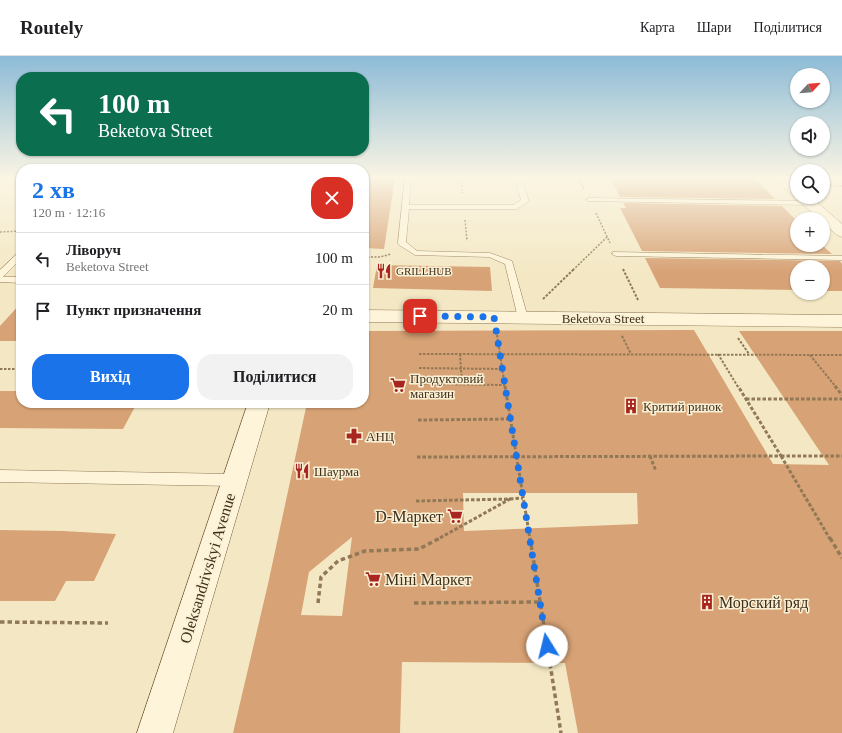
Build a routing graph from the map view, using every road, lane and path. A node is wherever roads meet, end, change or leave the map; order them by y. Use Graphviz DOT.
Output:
graph roads {
  1 [pos="405,210"];
  2 [pos="464,210"];
  3 [pos="817,210"];
  4 [pos="16,231"];
  5 [pos="0,232"];
  6 [pos="842,232"];
  7 [pos="607,237"];
  8 [pos="409,248"];
  9 [pos="468,254"];
  10 [pos="616,254"];
  11 [pos="369,257"];
  12 [pos="842,258"];
  13 [pos="16,260"];
  14 [pos="0,275"];
  15 [pos="0,280"];
  16 [pos="16,280"];
  17 [pos="543,300"];
  18 [pos="369,316"];
  19 [pos="494,317"];
  20 [pos="523,318"];
  21 [pos="842,320"];
  22 [pos="419,354"];
  23 [pos="460,354"];
  24 [pos="500,354"];
  25 [pos="718,354"];
  26 [pos="842,354"];
  27 [pos="810,355"];
  28 [pos="419,368"];
  29 [pos="461,368"];
  30 [pos="0,369"];
  31 [pos="16,369"];
  32 [pos="502,369"];
  33 [pos="418,384"];
  34 [pos="462,384"];
  35 [pos="504,385"];
  36 [pos="842,395"];
  37 [pos="746,399"];
  38 [pos="842,399"];
  39 [pos="257,408"];
  40 [pos="510,419"];
  41 [pos="418,420"];
  42 [pos="650,456"];
  43 [pos="781,456"];
  44 [pos="842,456"];
  45 [pos="417,457"];
  46 [pos="516,457"];
  47 [pos="656,471"];
  48 [pos="0,476"];
  49 [pos="234,480"];
  50 [pos="524,498"];
  51 [pos="510,499"];
  52 [pos="416,501"];
  53 [pos="842,558"];
  54 [pos="540,602"];
  55 [pos="318,603"];
  56 [pos="414,603"];
  57 [pos="0,622"];
  58 [pos="108,623"];
  59 [pos="155,733"];
  60 [pos="561,733"];
  1 -- 8 [label="lane"];
  2 -- 9 [label="path"];
  3 -- 6 [label="street"];
  4 -- 5 [label="path"];
  7 -- 17 [label="path"];
  8 -- 9 [label="lane"];
  8 -- 11 [label="path"];
  9 -- 20 [label="lane"];
  10 -- 12 [label="lane"];
  13 -- 14 [label="lane"];
  15 -- 16 [label="lane"];
  18 -- 19 [label="street, Beketova Street"];
  19 -- 20 [label="street, Beketova Street"];
  19 -- 24 [label="path"];
  20 -- 21 [label="street, Beketova Street"];
  22 -- 23 [label="path"];
  23 -- 24 [label="path"];
  23 -- 29 [label="path"];
  24 -- 25 [label="path"];
  24 -- 32 [label="path"];
  25 -- 27 [label="path"];
  25 -- 37 [label="path"];
  26 -- 27 [label="path"];
  27 -- 36 [label="path"];
  28 -- 29 [label="path"];
  29 -- 32 [label="path"];
  29 -- 34 [label="path"];
  30 -- 31 [label="path"];
  32 -- 35 [label="path"];
  33 -- 34 [label="path"];
  34 -- 35 [label="path"];
  35 -- 40 [label="path"];
  37 -- 38 [label="path"];
  37 -- 43 [label="path"];
  39 -- 49 [label="street, Oleksandrivskyi Avenue"];
  40 -- 41 [label="path"];
  40 -- 46 [label="path"];
  42 -- 43 [label="path"];
  42 -- 46 [label="path"];
  42 -- 47 [label="path"];
  43 -- 44 [label="path"];
  43 -- 53 [label="path"];
  45 -- 46 [label="path"];
  46 -- 50 [label="path"];
  48 -- 49 [label="lane"];
  49 -- 59 [label="street, Oleksandrivskyi Avenue"];
  50 -- 51 [label="path"];
  50 -- 54 [label="path"];
  51 -- 52 [label="path"];
  51 -- 55 [label="path"];
  54 -- 56 [label="path"];
  54 -- 60 [label="path"];
  57 -- 58 [label="path"];
}
